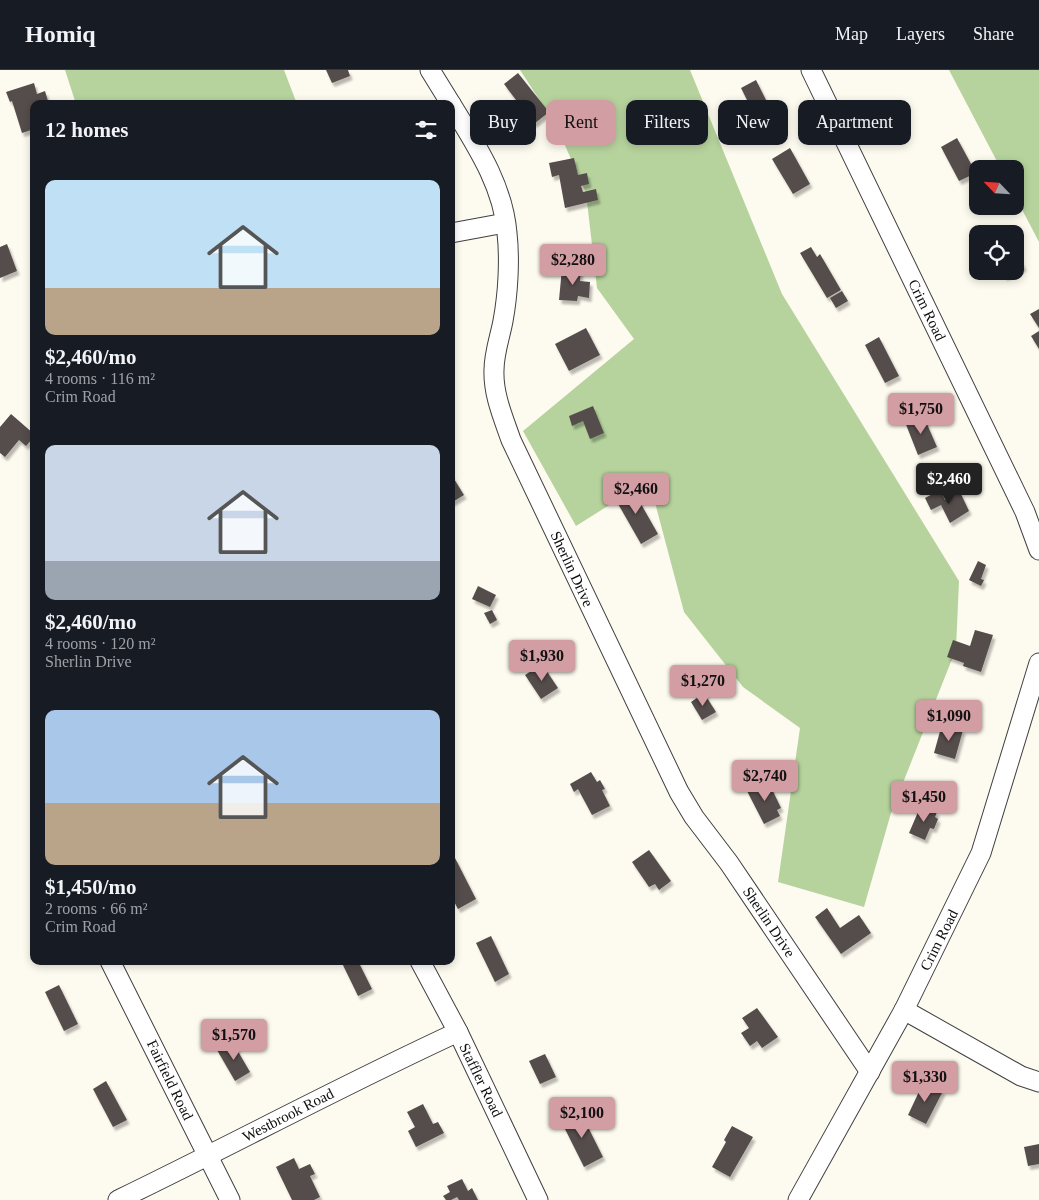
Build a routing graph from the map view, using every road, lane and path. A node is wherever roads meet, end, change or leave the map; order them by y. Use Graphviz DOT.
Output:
graph roads {
  1 [pos="430,70"];
  2 [pos="811,70"];
  3 [pos="449,100"];
  4 [pos="455,111"];
  5 [pos="505,223"];
  6 [pos="455,232"];
  7 [pos="1039,550"];
  8 [pos="1039,663"];
  9 [pos="112,965"];
  10 [pos="422,965"];
  11 [pos="904,1010"];
  12 [pos="458,1032"];
  13 [pos="870,1072"];
  14 [pos="1039,1082"];
  15 [pos="208,1156"];
  16 [pos="118,1200"];
  17 [pos="230,1200"];
  18 [pos="538,1200"];
  19 [pos="798,1200"];
  1 -- 3 [label="street, Sherlin Drive"];
  2 -- 7 [label="street, Crim Road"];
  4 -- 5 [label="street, Sherlin Drive"];
  5 -- 6 [label="street"];
  5 -- 13 [label="street, Sherlin Drive"];
  8 -- 11 [label="street, Crim Road"];
  9 -- 15 [label="street, Fairfield Road"];
  10 -- 12 [label="street, Staffler Road"];
  11 -- 13 [label="street, Crim Road"];
  11 -- 14 [label="street"];
  12 -- 15 [label="street, Westbrook Road"];
  12 -- 18 [label="street, Staffler Road"];
  13 -- 19 [label="street, Crim Road"];
  15 -- 16 [label="street, Westbrook Road"];
  15 -- 17 [label="street, Fairfield Road"];
}
